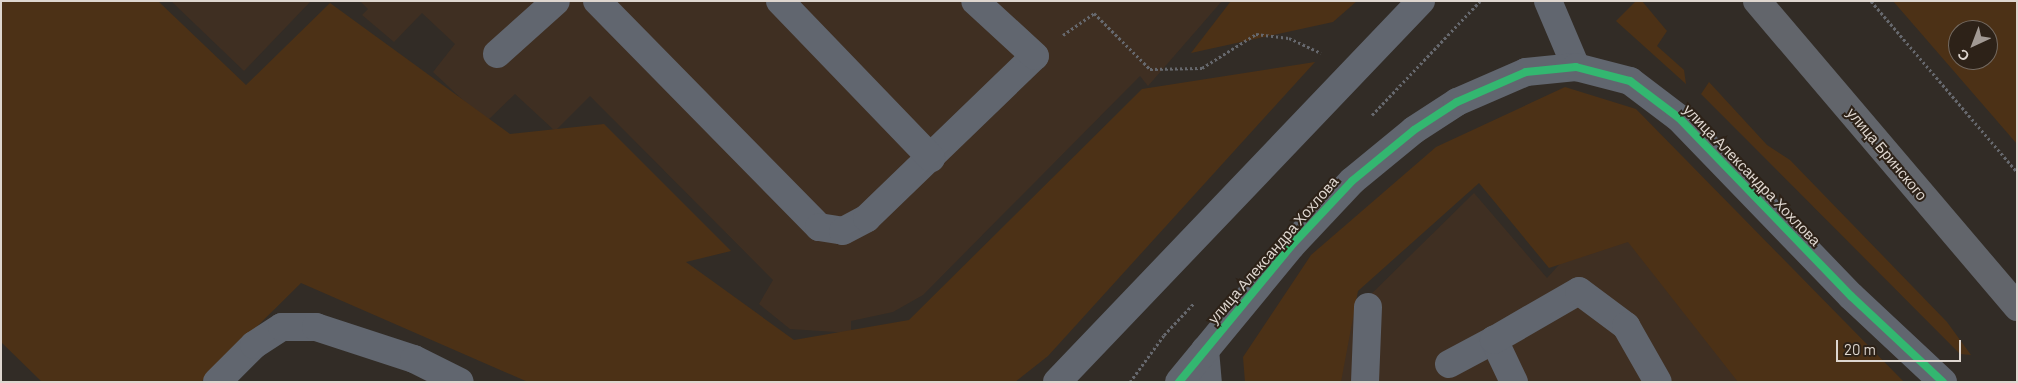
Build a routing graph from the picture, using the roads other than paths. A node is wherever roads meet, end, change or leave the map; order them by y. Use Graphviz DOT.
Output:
graph roads {
  1 [pos="556,1"];
  2 [pos="597,1"];
  3 [pos="780,1"];
  4 [pos="975,1"];
  5 [pos="1421,1"];
  6 [pos="1548,1"];
  7 [pos="1757,1"];
  8 [pos="497,54"];
  9 [pos="1576,67"];
  10 [pos="931,158"];
  11 [pos="1368,307"];
  12 [pos="2017,307"];
  13 [pos="1494,340"];
  14 [pos="1205,350"];
  15 [pos="1449,364"];
  16 [pos="217,382"];
  17 [pos="460,382"];
  18 [pos="1057,382"];
  19 [pos="1179,382"];
  20 [pos="1208,382"];
  21 [pos="1365,382"];
  22 [pos="1514,382"];
  23 [pos="1658,382"];
  24 [pos="1943,382"];
  1 -- 8 [label="street"];
  2 -- 10 [label="street"];
  3 -- 10 [label="street"];
  4 -- 10 [label="street"];
  5 -- 18 [label="street"];
  6 -- 9 [label="street"];
  7 -- 12 [label="main road, улица Бринского"];
  9 -- 14 [label="street, улица Александра Хохлова"];
  9 -- 24 [label="street, улица Александра Хохлова"];
  11 -- 21 [label="street"];
  13 -- 15 [label="street"];
  13 -- 22 [label="street"];
  13 -- 23 [label="street"];
  14 -- 19 [label="street, улица Александра Хохлова"];
  14 -- 20 [label="street"];
  16 -- 17 [label="street"];
}
